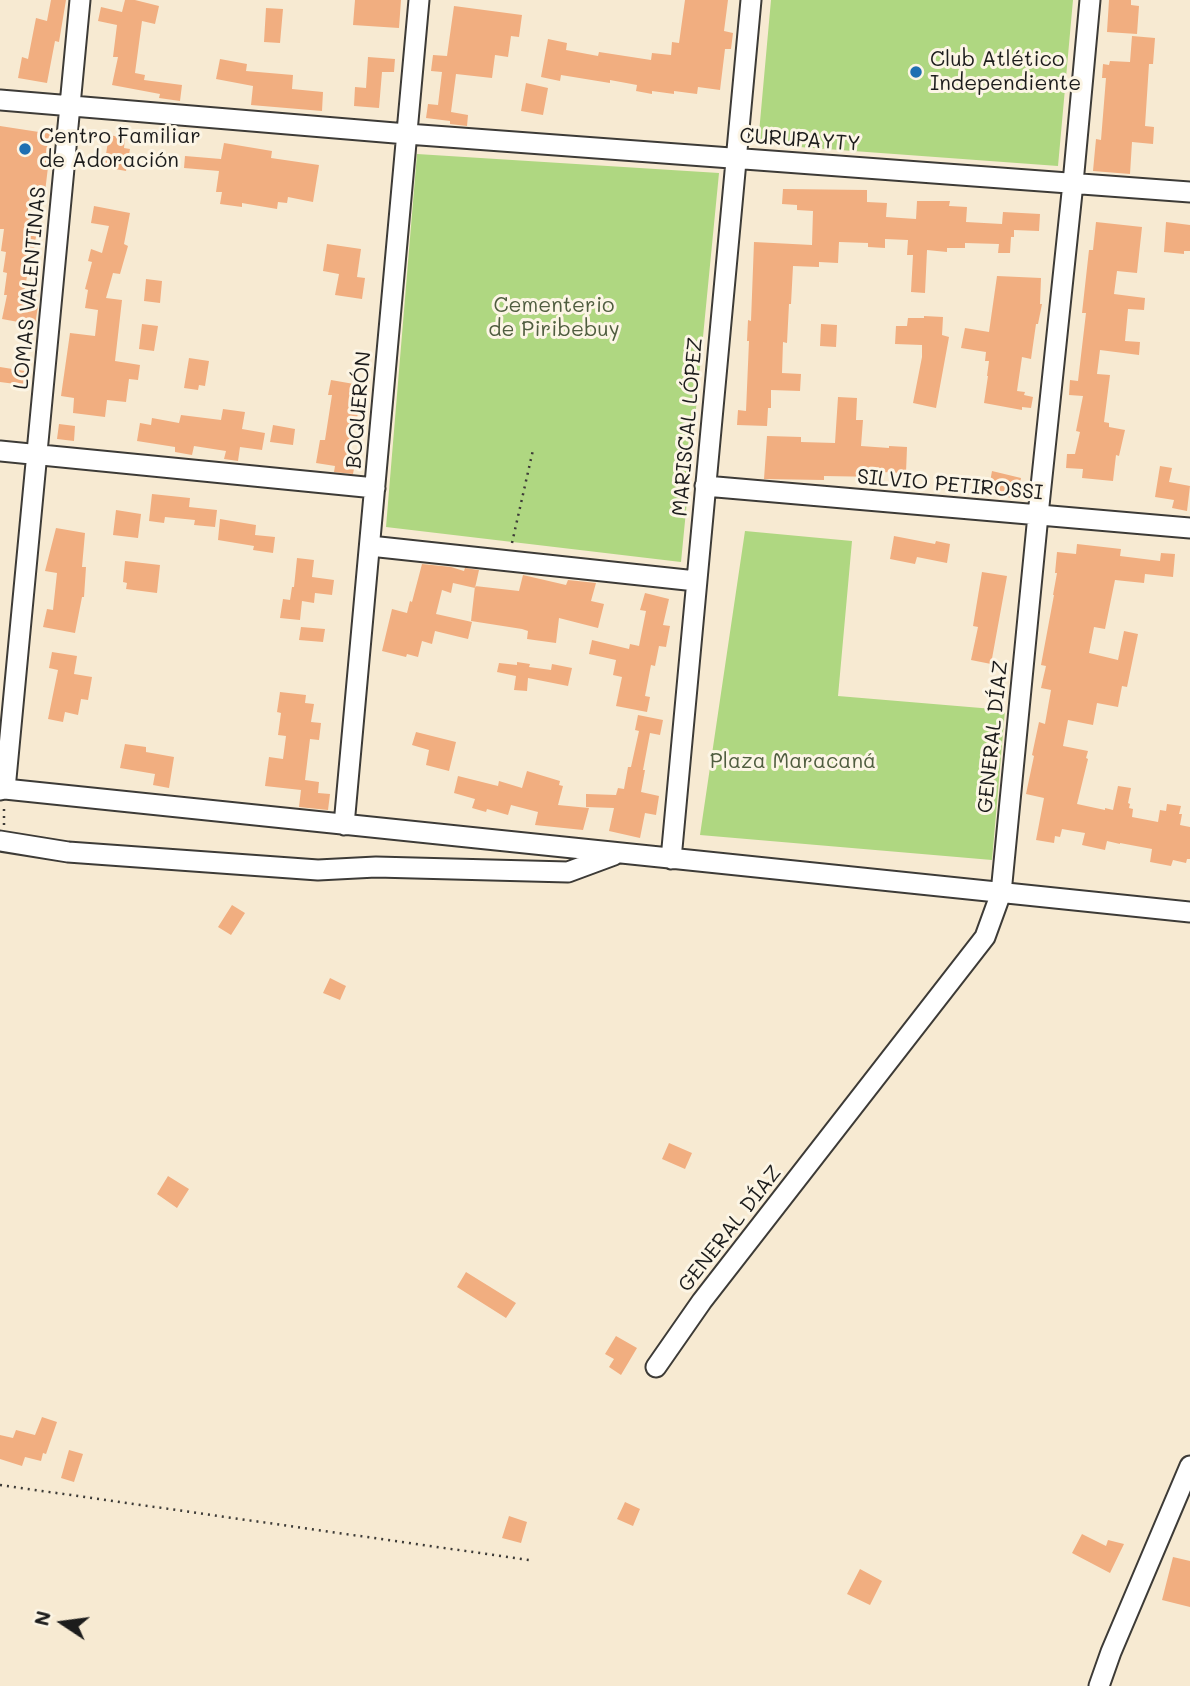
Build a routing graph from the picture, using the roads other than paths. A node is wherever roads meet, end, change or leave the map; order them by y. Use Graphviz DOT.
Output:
graph roads {
  1 [pos="80,0"];
  2 [pos="419,0"];
  3 [pos="751,0"];
  4 [pos="1090,0"];
  5 [pos="0,100"];
  6 [pos="70,106"];
  7 [pos="407,134"];
  8 [pos="736,158"];
  9 [pos="1073,183"];
  10 [pos="1190,192"];
  11 [pos="0,451"];
  12 [pos="37,455"];
  13 [pos="705,486"];
  14 [pos="375,488"];
  15 [pos="1038,515"];
  16 [pos="1190,528"];
  17 [pos="370,546"];
  18 [pos="696,581"];
  19 [pos="2,790"];
  20 [pos="344,825"];
  21 [pos="1,841"];
  22 [pos="619,853"];
  23 [pos="671,859"];
  24 [pos="1001,893"];
  25 [pos="1190,912"];
  26 [pos="656,1367"];
  27 [pos="1190,1466"];
  28 [pos="1099,1686"];
  1 -- 6 [label="street, LOMAS VALENTINAS"];
  2 -- 7 [label="street, BOQUERÓN"];
  3 -- 8 [label="street, MARISCAL LÓPEZ"];
  4 -- 9 [label="street, GENERAL DÍAZ"];
  5 -- 6 [label="street, CURUPAYTY"];
  6 -- 7 [label="street, CURUPAYTY"];
  6 -- 12 [label="street, LOMAS VALENTINAS"];
  7 -- 8 [label="street, CURUPAYTY"];
  7 -- 14 [label="street, BOQUERÓN"];
  8 -- 9 [label="street, CURUPAYTY"];
  8 -- 13 [label="street, MARISCAL LÓPEZ"];
  9 -- 10 [label="street, CURUPAYTY"];
  9 -- 15 [label="street, GENERAL DÍAZ"];
  11 -- 12 [label="street"];
  12 -- 14 [label="street"];
  12 -- 19 [label="street, LOMAS VALENTINAS"];
  13 -- 15 [label="street, SILVIO PETIROSSI"];
  13 -- 18 [label="street, MARISCAL LÓPEZ"];
  14 -- 17 [label="street, BOQUERÓN"];
  15 -- 16 [label="street, SILVIO PETIROSSI"];
  15 -- 24 [label="street, GENERAL DÍAZ"];
  17 -- 18 [label="street"];
  17 -- 20 [label="street, BOQUERÓN"];
  18 -- 23 [label="street, MARISCAL LÓPEZ"];
  19 -- 20 [label="street"];
  20 -- 22 [label="street"];
  21 -- 22 [label="street"];
  22 -- 23 [label="street"];
  23 -- 24 [label="street"];
  24 -- 25 [label="street"];
  24 -- 26 [label="street, GENERAL DÍAZ"];
  27 -- 28 [label="street"];
}
